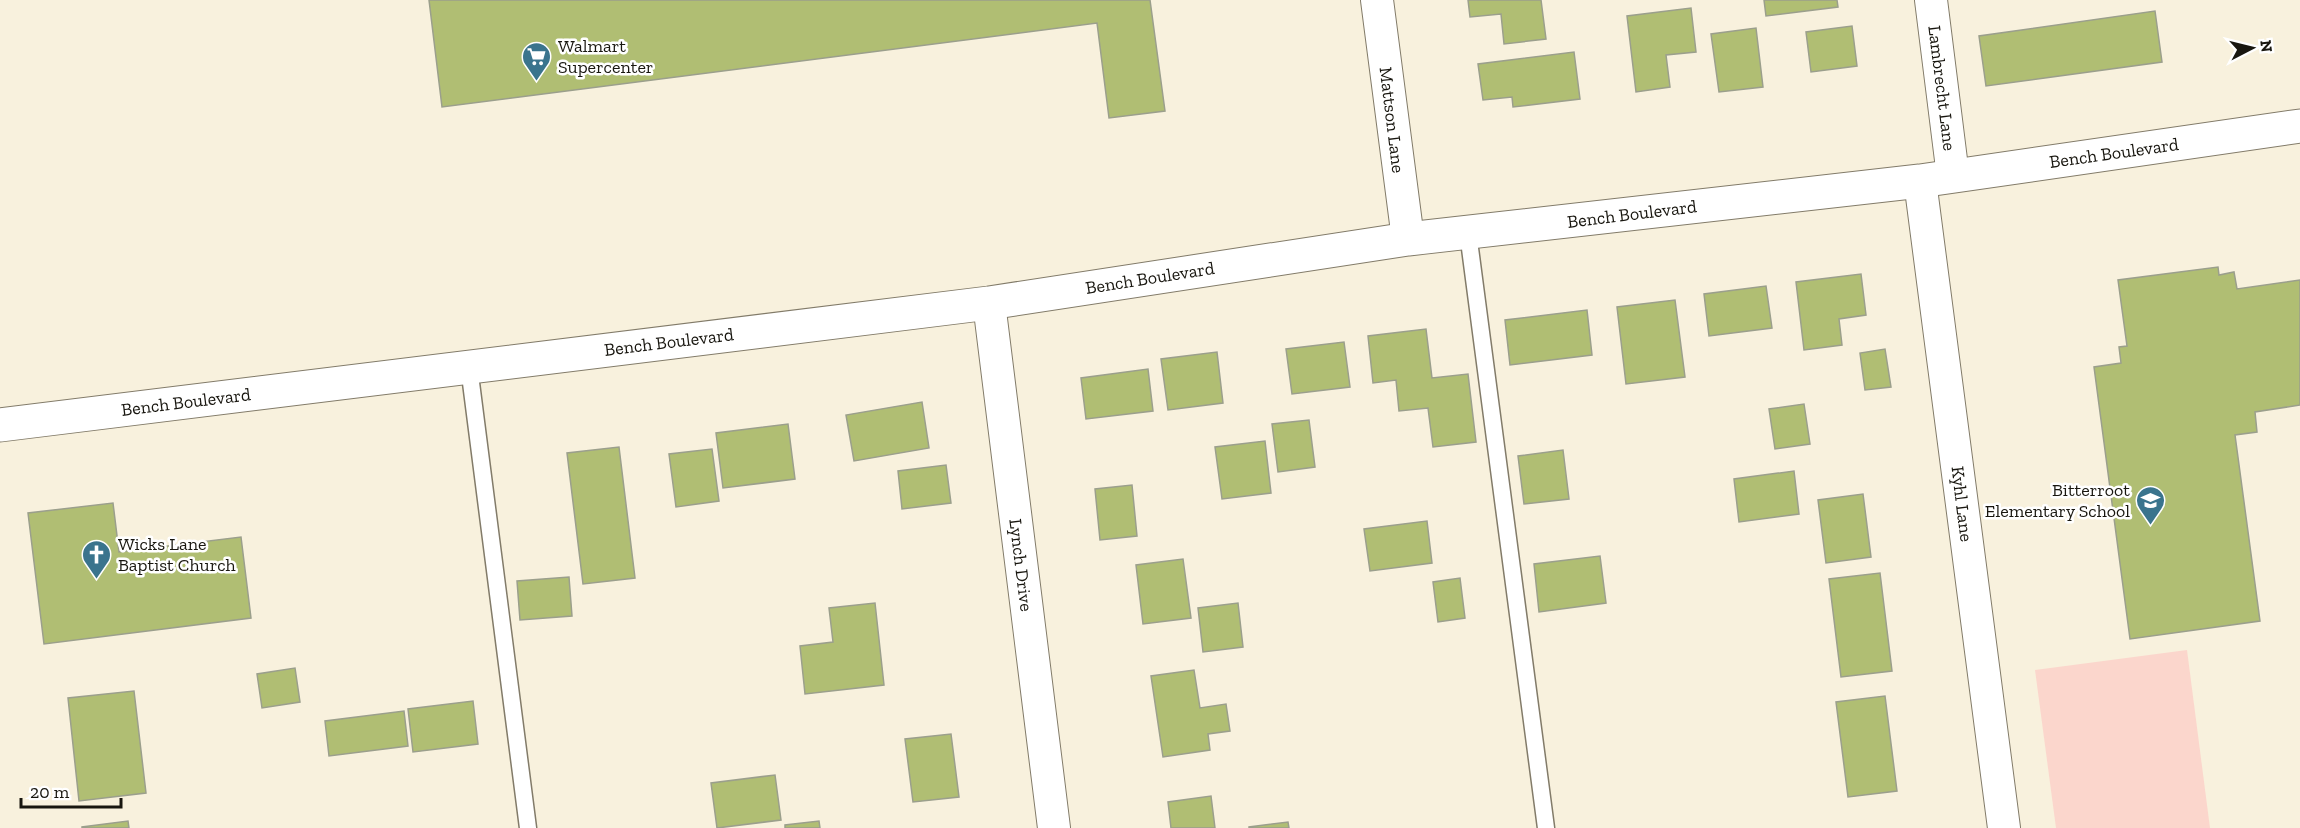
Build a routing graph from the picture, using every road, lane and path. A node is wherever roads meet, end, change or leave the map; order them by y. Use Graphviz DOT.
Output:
graph roads {
  1 [pos="1377,0"];
  2 [pos="1931,0"];
  3 [pos="2300,126"];
  4 [pos="1953,176"];
  5 [pos="1920,181"];
  6 [pos="1468,232"];
  7 [pos="1408,239"];
  8 [pos="989,303"];
  9 [pos="469,367"];
  10 [pos="0,425"];
  11 [pos="528,828"];
  12 [pos="1054,828"];
  13 [pos="1546,828"];
  14 [pos="2004,828"];
  1 -- 7 [label="street, Mattson Lane"];
  2 -- 4 [label="street, Lambrecht Lane"];
  3 -- 4 [label="main road, Bench Boulevard"];
  4 -- 5 [label="main road, Bench Boulevard"];
  5 -- 6 [label="main road, Bench Boulevard"];
  5 -- 14 [label="street, Kyhl Lane"];
  6 -- 7 [label="main road, Bench Boulevard"];
  6 -- 13 [label="lane"];
  7 -- 8 [label="main road, Bench Boulevard"];
  8 -- 9 [label="main road, Bench Boulevard"];
  8 -- 12 [label="street, Lynch Drive"];
  9 -- 10 [label="main road, Bench Boulevard"];
  9 -- 11 [label="lane"];
}
